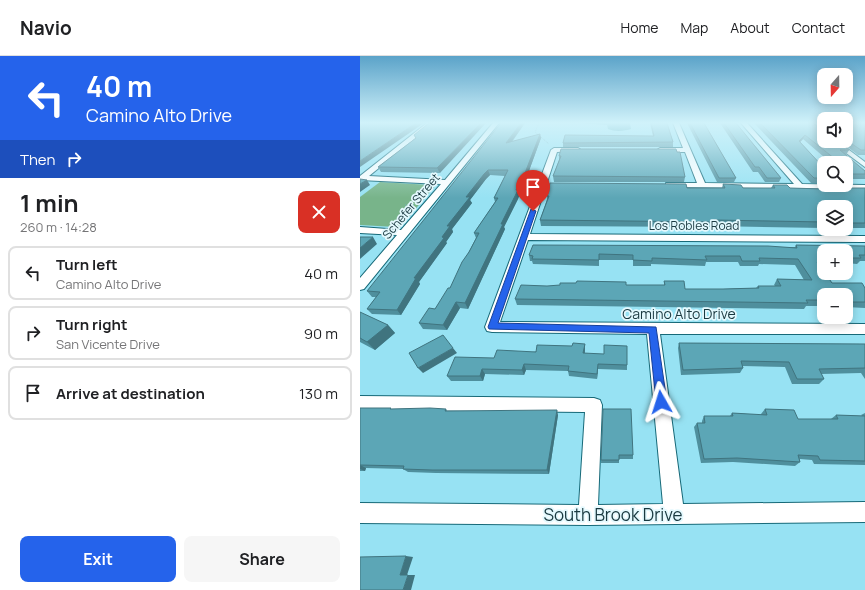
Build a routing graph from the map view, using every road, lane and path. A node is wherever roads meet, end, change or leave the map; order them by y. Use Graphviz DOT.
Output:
graph roads {
  1 [pos="399,148"];
  2 [pos="475,148"];
  3 [pos="766,148"];
  4 [pos="842,148"];
  5 [pos="554,150"];
  6 [pos="585,150"];
  7 [pos="656,150"];
  8 [pos="688,150"];
  9 [pos="865,165"];
  10 [pos="361,178"];
  11 [pos="446,182"];
  12 [pos="662,185"];
  13 [pos="702,185"];
  14 [pos="800,186"];
  15 [pos="865,187"];
  16 [pos="412,204"];
  17 [pos="405,205"];
  18 [pos="420,206"];
  19 [pos="409,209"];
  20 [pos="360,230"];
  21 [pos="403,233"];
  22 [pos="524,236"];
  23 [pos="865,239"];
  24 [pos="360,286"];
  25 [pos="653,329"];
  26 [pos="865,329"];
  27 [pos="360,403"];
  28 [pos="865,512"];
  29 [pos="360,513"];
  30 [pos="674,514"];
  31 [pos="588,515"];
  1 -- 10 [label="street"];
  2 -- 11 [label="street, Schefer Street"];
  3 -- 14 [label="street"];
  4 -- 9 [label="street"];
  5 -- 6 [label="street"];
  5 -- 22 [label="street"];
  7 -- 8 [label="street"];
  8 -- 13 [label="street"];
  10 -- 11 [label="street"];
  11 -- 21 [label="street, Schefer Street"];
  12 -- 13 [label="street"];
  13 -- 14 [label="street"];
  14 -- 15 [label="street"];
  16 -- 17 [label="path"];
  16 -- 18 [label="path"];
  16 -- 19 [label="path"];
  20 -- 21 [label="street"];
  21 -- 24 [label="street, Schefer Street"];
  22 -- 23 [label="street, Los Robles Road"];
  22 -- 25 [label="street, Camino Alto Drive"];
  25 -- 26 [label="street, Camino Alto Drive"];
  25 -- 30 [label="street"];
  27 -- 31 [label="street"];
  28 -- 30 [label="street, South Brook Drive"];
  29 -- 31 [label="street, South Brook Drive"];
  30 -- 31 [label="street, South Brook Drive"];
}
